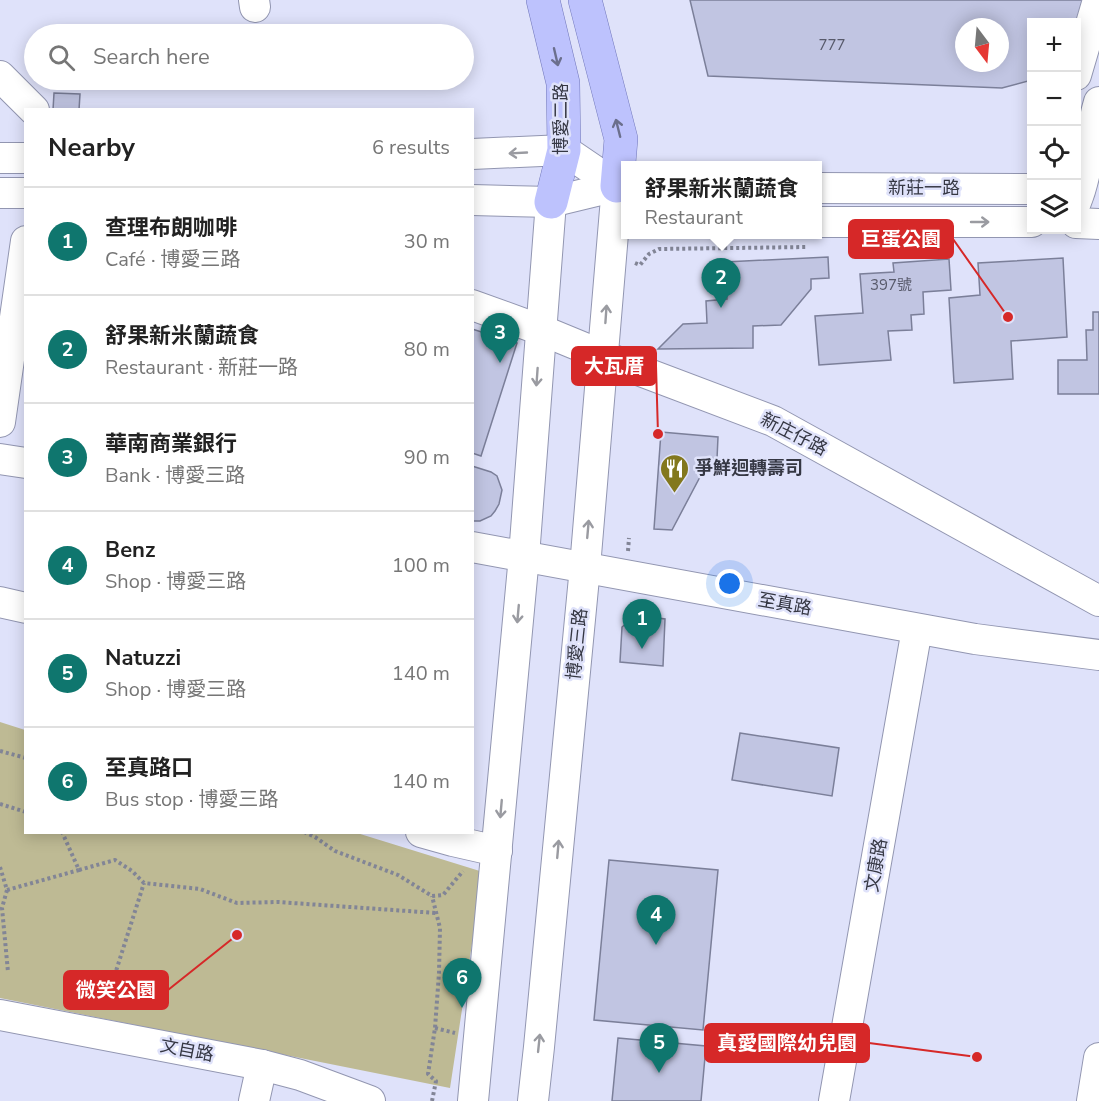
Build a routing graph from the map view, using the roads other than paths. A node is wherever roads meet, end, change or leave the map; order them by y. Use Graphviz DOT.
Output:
graph roads {
  1 [pos="543,0"];
  2 [pos="585,0"];
  3 [pos="1098,0"];
  4 [pos="1078,72"];
  5 [pos="0,76"];
  6 [pos="1099,102"];
  7 [pos="32,108"];
  8 [pos="564,150"];
  9 [pos="474,154"];
  10 [pos="0,158"];
  11 [pos="24,158"];
  12 [pos="621,186"];
  13 [pos="1087,187"];
  14 [pos="822,188"];
  15 [pos="1027,189"];
  16 [pos="0,193"];
  17 [pos="24,193"];
  18 [pos="474,200"];
  19 [pos="551,202"];
  20 [pos="619,222"];
  21 [pos="822,222"];
  22 [pos="1027,222"];
  23 [pos="1081,223"];
  24 [pos="1099,224"];
  25 [pos="24,255"];
  26 [pos="474,306"];
  27 [pos="541,330"];
  28 [pos="603,355"];
  29 [pos="0,422"];
  30 [pos="0,459"];
  31 [pos="24,463"];
  32 [pos="474,547"];
  33 [pos="524,556"];
  34 [pos="585,567"];
  35 [pos="1099,601"];
  36 [pos="0,602"];
  37 [pos="24,608"];
  38 [pos="917,629"];
  39 [pos="1099,655"];
  40 [pos="429,834"];
  41 [pos="491,850"];
  42 [pos="0,1015"];
  43 [pos="1099,1058"];
  44 [pos="262,1065"];
  45 [pos="254,1101"];
  46 [pos="370,1101"];
  47 [pos="473,1101"];
  48 [pos="532,1101"];
  49 [pos="834,1101"];
  50 [pos="1092,1101"];
  1 -- 8 [label="main road, 博愛二路, one-way"];
  12 -- 2 [label="main road, one-way"];
  3 -- 4 [label="street"];
  5 -- 7 [label="street"];
  6 -- 13 [label="street"];
  8 -- 9 [label="street, one-way"];
  8 -- 12 [label="street"];
  8 -- 19 [label="main road, 博愛二路"];
  10 -- 11 [label="street"];
  12 -- 19 [label="street"];
  12 -- 20 [label="street, 博愛三路"];
  14 -- 15 [label="street, 新莊一路"];
  16 -- 17 [label="street"];
  18 -- 19 [label="street"];
  19 -- 20 [label="street"];
  19 -- 27 [label="street"];
  28 -- 20 [label="street, 博愛三路, one-way"];
  21 -- 22 [label="street, 新莊一路, one-way"];
  23 -- 24 [label="street"];
  25 -- 29 [label="street"];
  26 -- 27 [label="street, 新庄仔路"];
  27 -- 28 [label="street, 新庄仔路"];
  27 -- 33 [label="street, one-way"];
  34 -- 28 [label="street, 博愛三路, one-way"];
  28 -- 35 [label="street, 新庄仔路"];
  30 -- 31 [label="street"];
  32 -- 33 [label="street, 至真路"];
  33 -- 34 [label="street, 至真路"];
  33 -- 41 [label="street, one-way"];
  34 -- 38 [label="street, 至真路"];
  48 -- 34 [label="street, 博愛三路, one-way"];
  36 -- 37 [label="street"];
  38 -- 39 [label="street, 至真路"];
  38 -- 49 [label="street, 文康路"];
  40 -- 41 [label="street"];
  41 -- 47 [label="street"];
  42 -- 44 [label="street, 文自路"];
  43 -- 50 [label="street"];
  44 -- 45 [label="street"];
  44 -- 46 [label="street, 文自路"];
}
